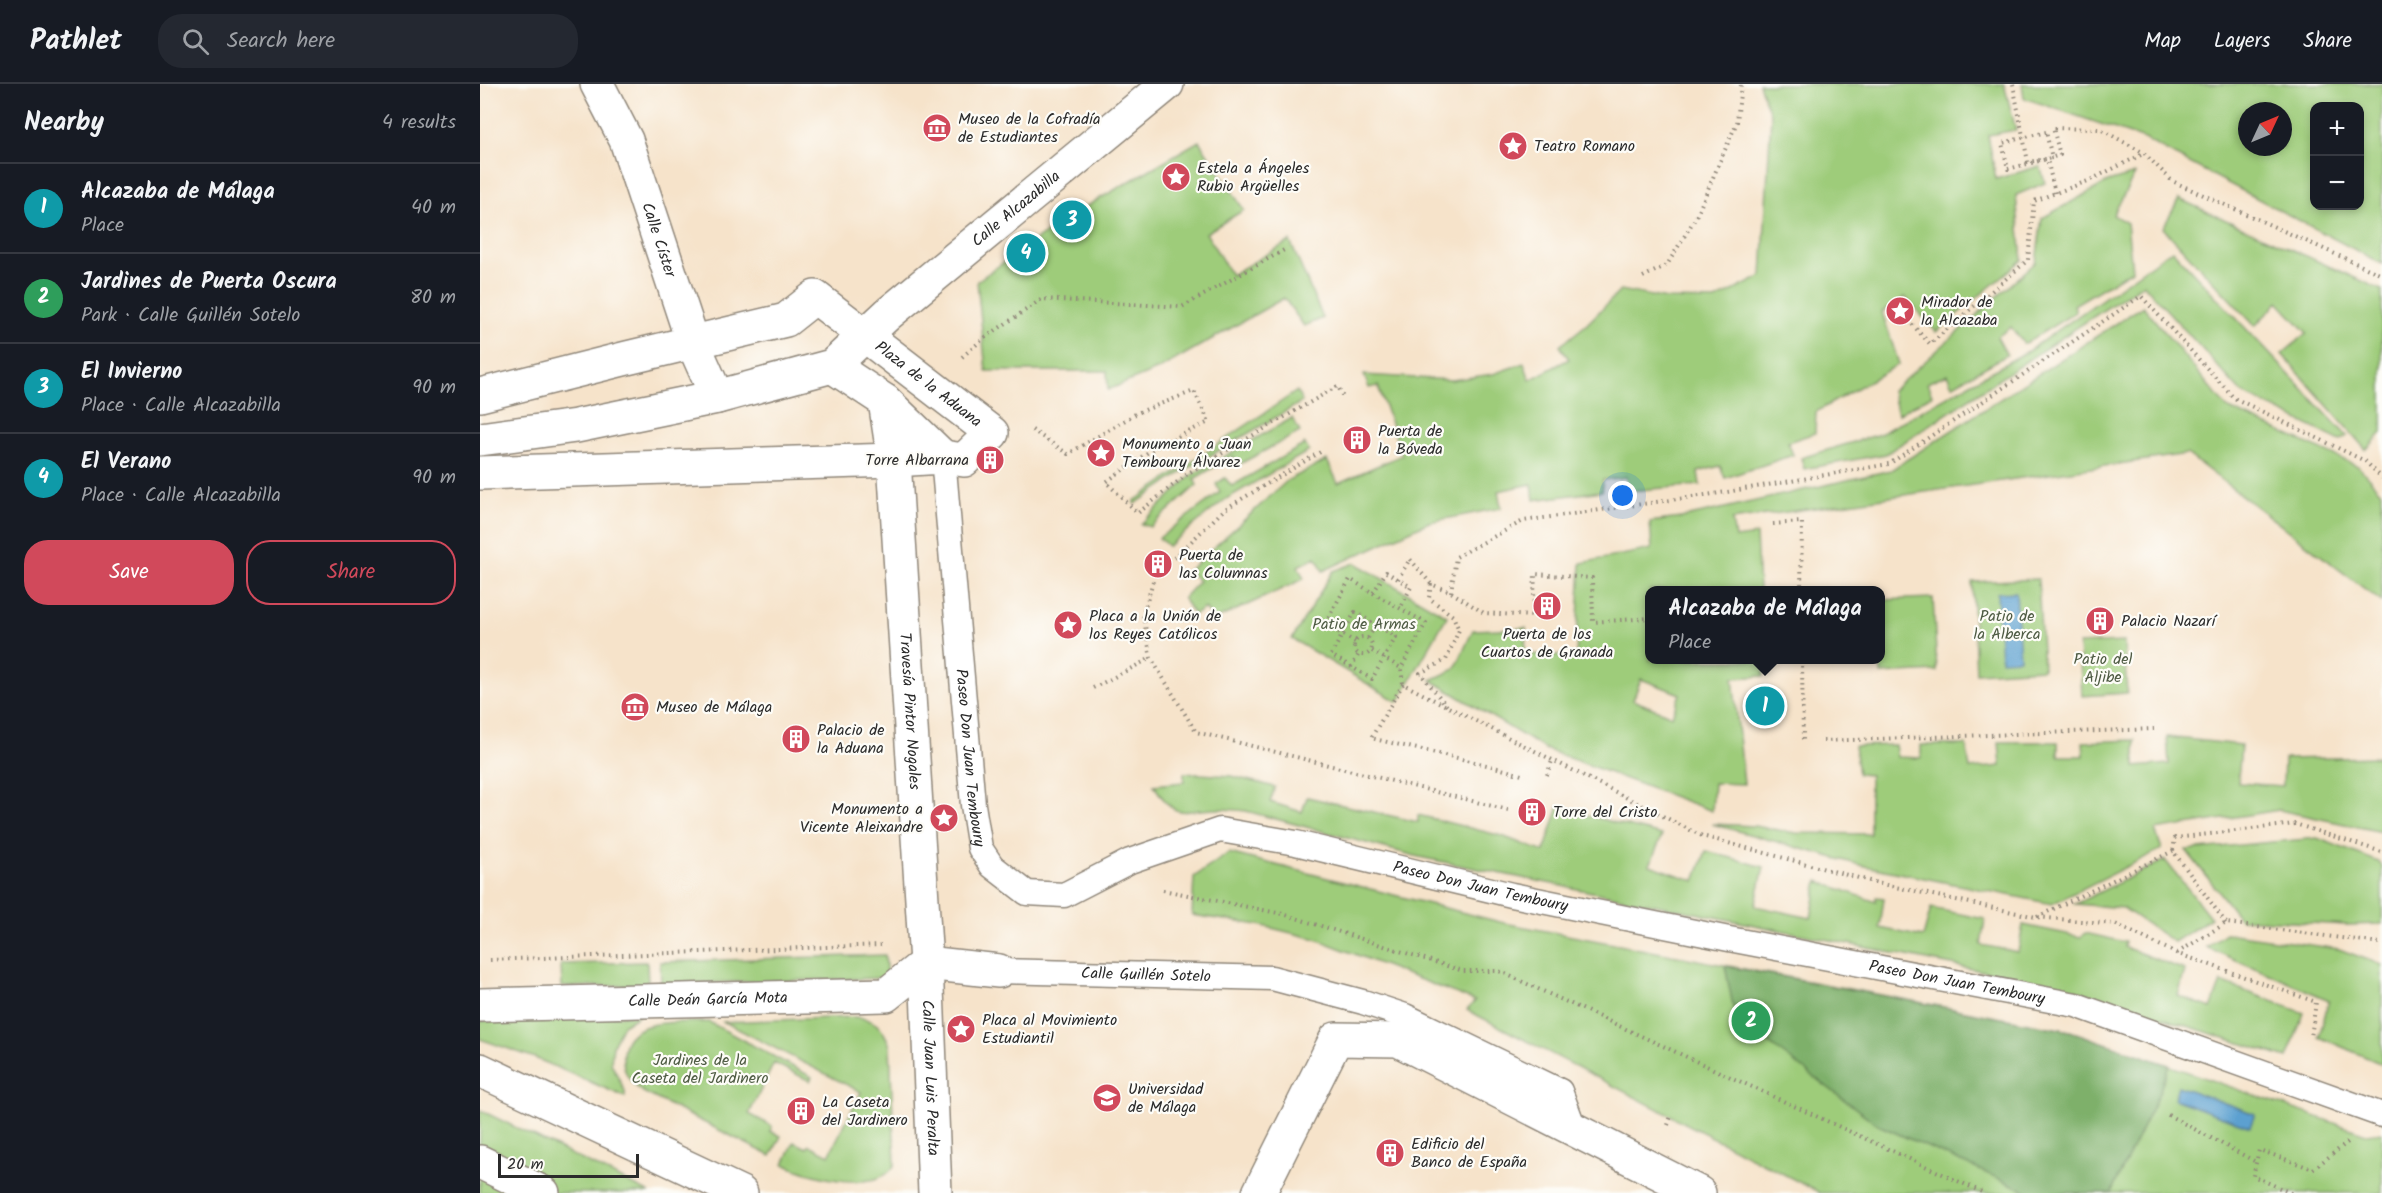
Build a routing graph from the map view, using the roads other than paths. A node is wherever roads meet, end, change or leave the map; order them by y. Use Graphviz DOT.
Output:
graph roads {
  1 [pos="597,84"];
  2 [pos="1167,84"];
  3 [pos="865,335"];
  4 [pos="693,343"];
  5 [pos="832,366"];
  6 [pos="480,395"];
  7 [pos="717,397"];
  8 [pos="885,401"];
  9 [pos="480,439"];
  10 [pos="943,457"];
  11 [pos="894,460"];
  12 [pos="480,473"];
  13 [pos="926,963"];
  14 [pos="999,971"];
  15 [pos="1363,1002"];
  16 [pos="480,1005"];
  17 [pos="1336,1038"];
  18 [pos="480,1070"];
  19 [pos="2376,1113"];
  20 [pos="1575,1131"];
  21 [pos="480,1162"];
  22 [pos="1643,1181"];
  23 [pos="543,1193"];
  24 [pos="741,1193"];
  25 [pos="935,1193"];
  26 [pos="1259,1193"];
  27 [pos="1700,1193"];
  1 -- 4 [label="street, Calle Císter"];
  2 -- 3 [label="street, Calle Alcazabilla"];
  3 -- 4 [label="street, Plaza de la Aduana"];
  3 -- 5 [label="street, Calle Alcazabilla"];
  3 -- 10 [label="street, Plaza de la Aduana"];
  4 -- 6 [label="street, Plaza de la Aduana"];
  4 -- 7 [label="street, Calle Císter"];
  5 -- 7 [label="street"];
  5 -- 8 [label="street"];
  7 -- 9 [label="street"];
  8 -- 10 [label="street"];
  8 -- 11 [label="street, Travesía Pintor Nogales"];
  10 -- 11 [label="street, Plaza de la Aduana"];
  10 -- 19 [label="lane, Paseo Don Juan Temboury"];
  11 -- 12 [label="street, Plaza de la Aduana"];
  11 -- 13 [label="street, Travesía Pintor Nogales"];
  13 -- 14 [label="street, Calle Guillén Sotelo"];
  13 -- 16 [label="street, Calle Deán García Mota"];
  13 -- 25 [label="street, Calle Juan Luis Peralta"];
  14 -- 15 [label="lane, Calle Guillén Sotelo"];
  15 -- 17 [label="lane"];
  15 -- 20 [label="lane, Calle Guillén Sotelo"];
  17 -- 20 [label="street"];
  17 -- 26 [label="street"];
  18 -- 24 [label="street"];
  20 -- 22 [label="street"];
  21 -- 23 [label="street"];
  22 -- 27 [label="street"];
}
